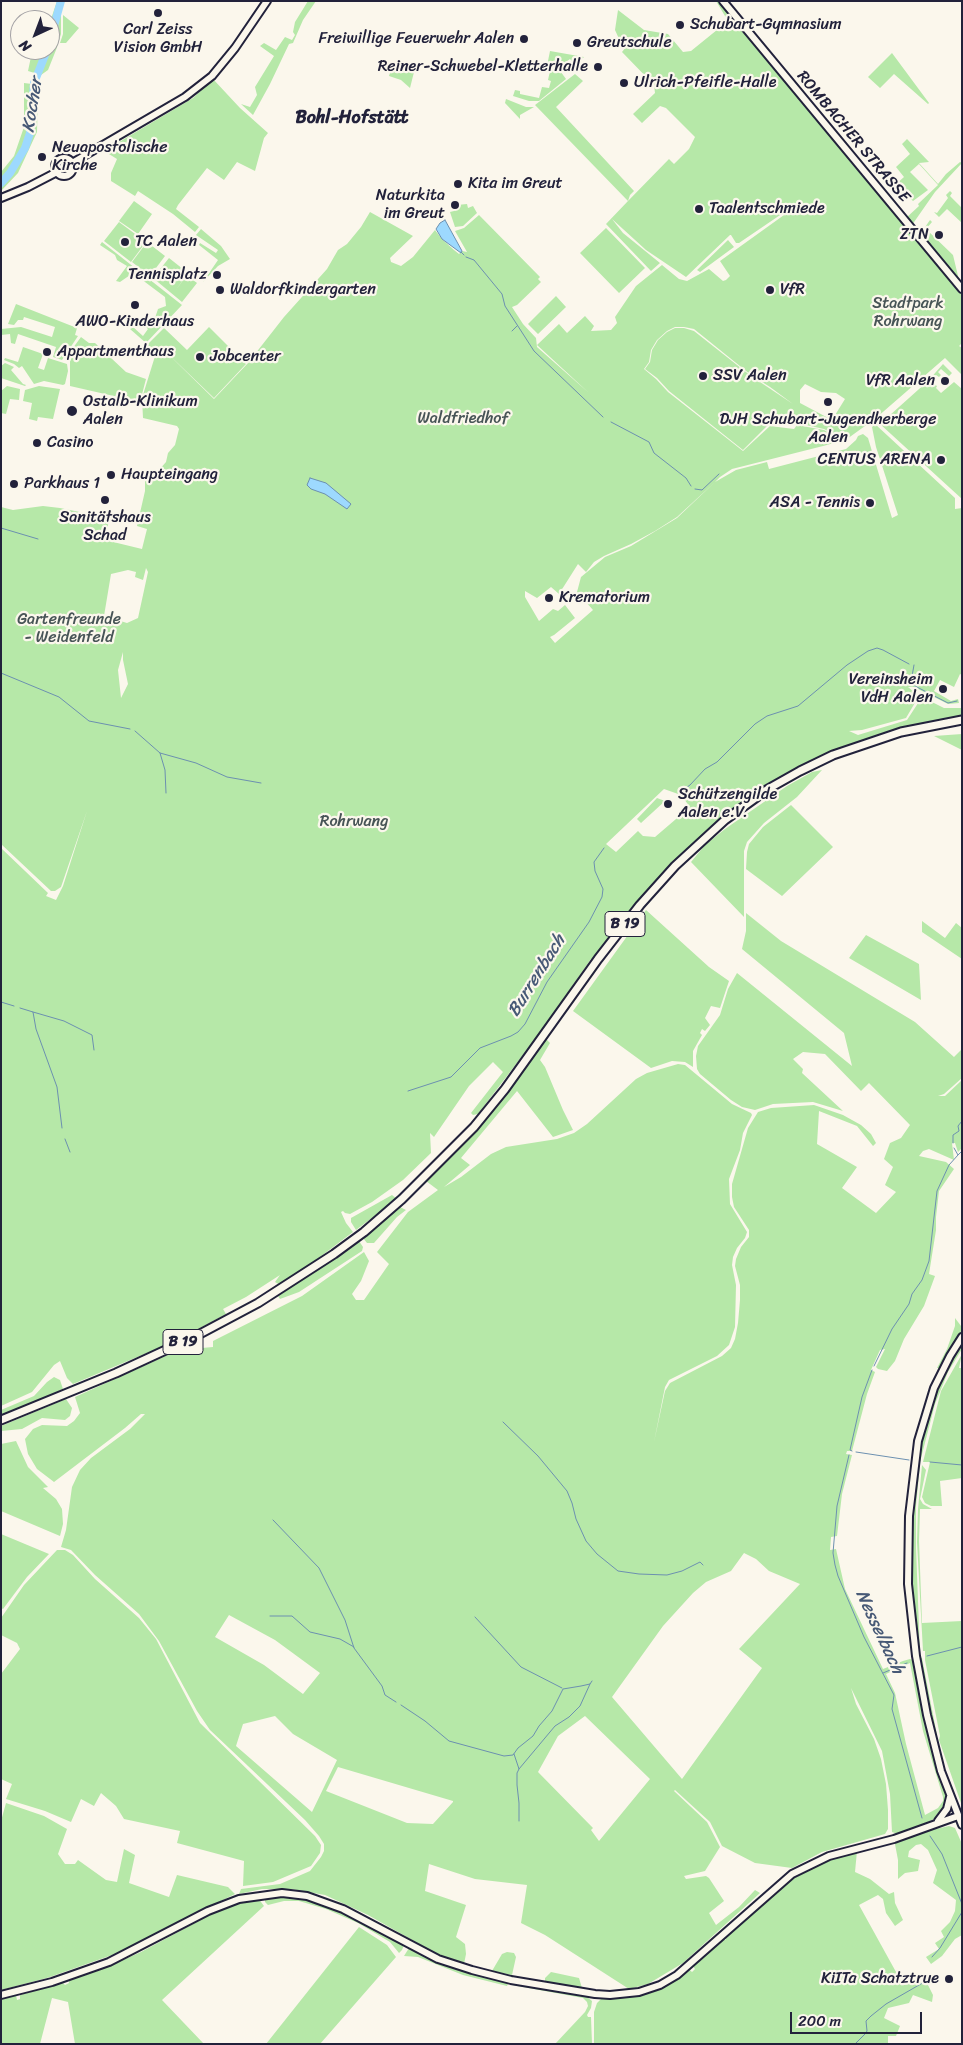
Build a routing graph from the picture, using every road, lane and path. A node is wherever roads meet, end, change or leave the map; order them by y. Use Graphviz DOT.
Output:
graph roads {
  1 [pos="267,1"];
  2 [pos="723,1"];
  3 [pos="72,163"];
  4 [pos="57,172"];
  5 [pos="1,198"];
  6 [pos="962,289"];
  7 [pos="962,720"];
  8 [pos="962,1337"];
  9 [pos="1,1420"];
  10 [pos="950,1796"];
  11 [pos="958,1816"];
  12 [pos="936,1824"];
  13 [pos="962,1825"];
  14 [pos="1,1995"];
  1 -- 3 [label="main road"];
  2 -- 6 [label="main road, ROMBACHER STRASSE"];
  3 -- 4 [label="main road"];
  3 -- 4 [label="main road"];
  4 -- 5 [label="main road"];
  7 -- 9 [label="main road, B 19"];
  8 -- 10 [label="main road"];
  10 -- 11 [label="main road"];
  10 -- 12 [label="main road"];
  11 -- 12 [label="main road"];
  11 -- 13 [label="main road"];
  12 -- 14 [label="main road"];
}
